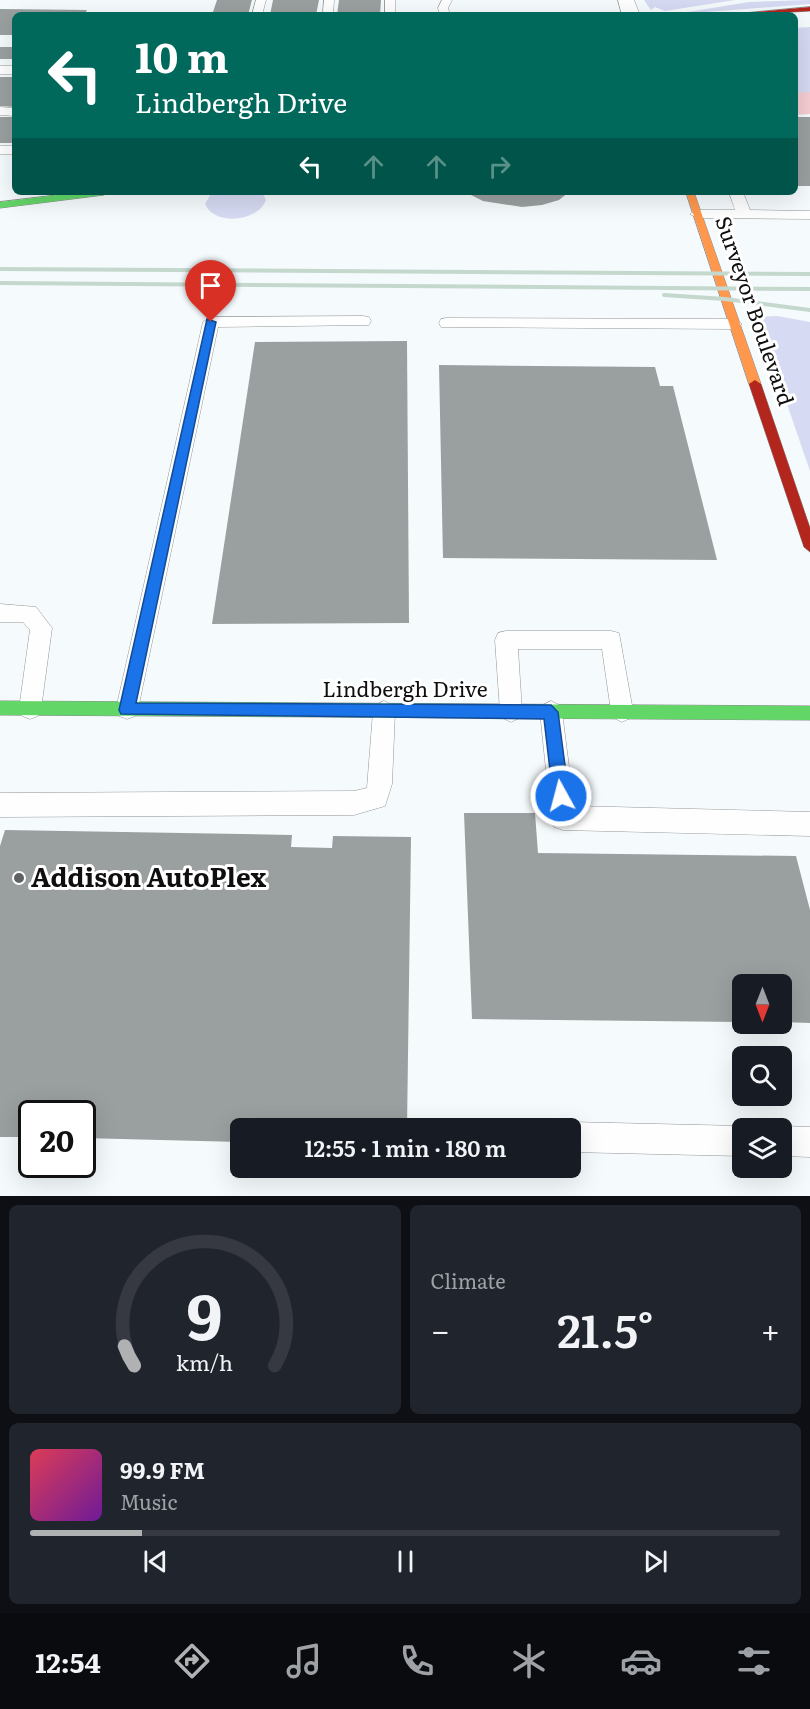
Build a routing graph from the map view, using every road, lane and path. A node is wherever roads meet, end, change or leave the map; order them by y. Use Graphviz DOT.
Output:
graph roads {
  1 [pos="810,9"];
  2 [pos="778,12"];
  3 [pos="80,195"];
  4 [pos="691,195"];
  5 [pos="737,195"];
  6 [pos="0,205"];
  7 [pos="697,214"];
  8 [pos="744,214"];
  9 [pos="810,215"];
  10 [pos="363,321"];
  11 [pos="447,323"];
  12 [pos="734,324"];
  13 [pos="810,547"];
  14 [pos="0,613"];
  15 [pos="0,708"];
  16 [pos="30,709"];
  17 [pos="127,710"];
  18 [pos="511,711"];
  19 [pos="622,711"];
  20 [pos="384,712"];
  21 [pos="551,712"];
  22 [pos="810,713"];
  23 [pos="0,805"];
  24 [pos="810,824"];
  25 [pos="581,1137"];
  26 [pos="732,1141"];
  27 [pos="792,1141"];
  28 [pos="810,1142"];
  1 -- 2 [label="street"];
  3 -- 6 [label="street"];
  4 -- 7 [label="street, Surveyor Boulevard"];
  5 -- 8 [label="lane"];
  7 -- 8 [label="lane"];
  7 -- 12 [label="street, Surveyor Boulevard"];
  8 -- 9 [label="lane"];
  10 -- 17 [label="lane"];
  11 -- 12 [label="lane"];
  12 -- 13 [label="street, Surveyor Boulevard"];
  14 -- 16 [label="lane"];
  15 -- 16 [label="street, Lindbergh Drive"];
  16 -- 17 [label="street, Lindbergh Drive"];
  17 -- 20 [label="street, Lindbergh Drive"];
  18 -- 19 [label="lane"];
  18 -- 20 [label="street, Lindbergh Drive"];
  18 -- 21 [label="street, Lindbergh Drive"];
  19 -- 21 [label="street, Lindbergh Drive"];
  19 -- 22 [label="street, Lindbergh Drive"];
  20 -- 23 [label="lane"];
  21 -- 24 [label="lane"];
  25 -- 26 [label="lane"];
  27 -- 28 [label="lane"];
}
